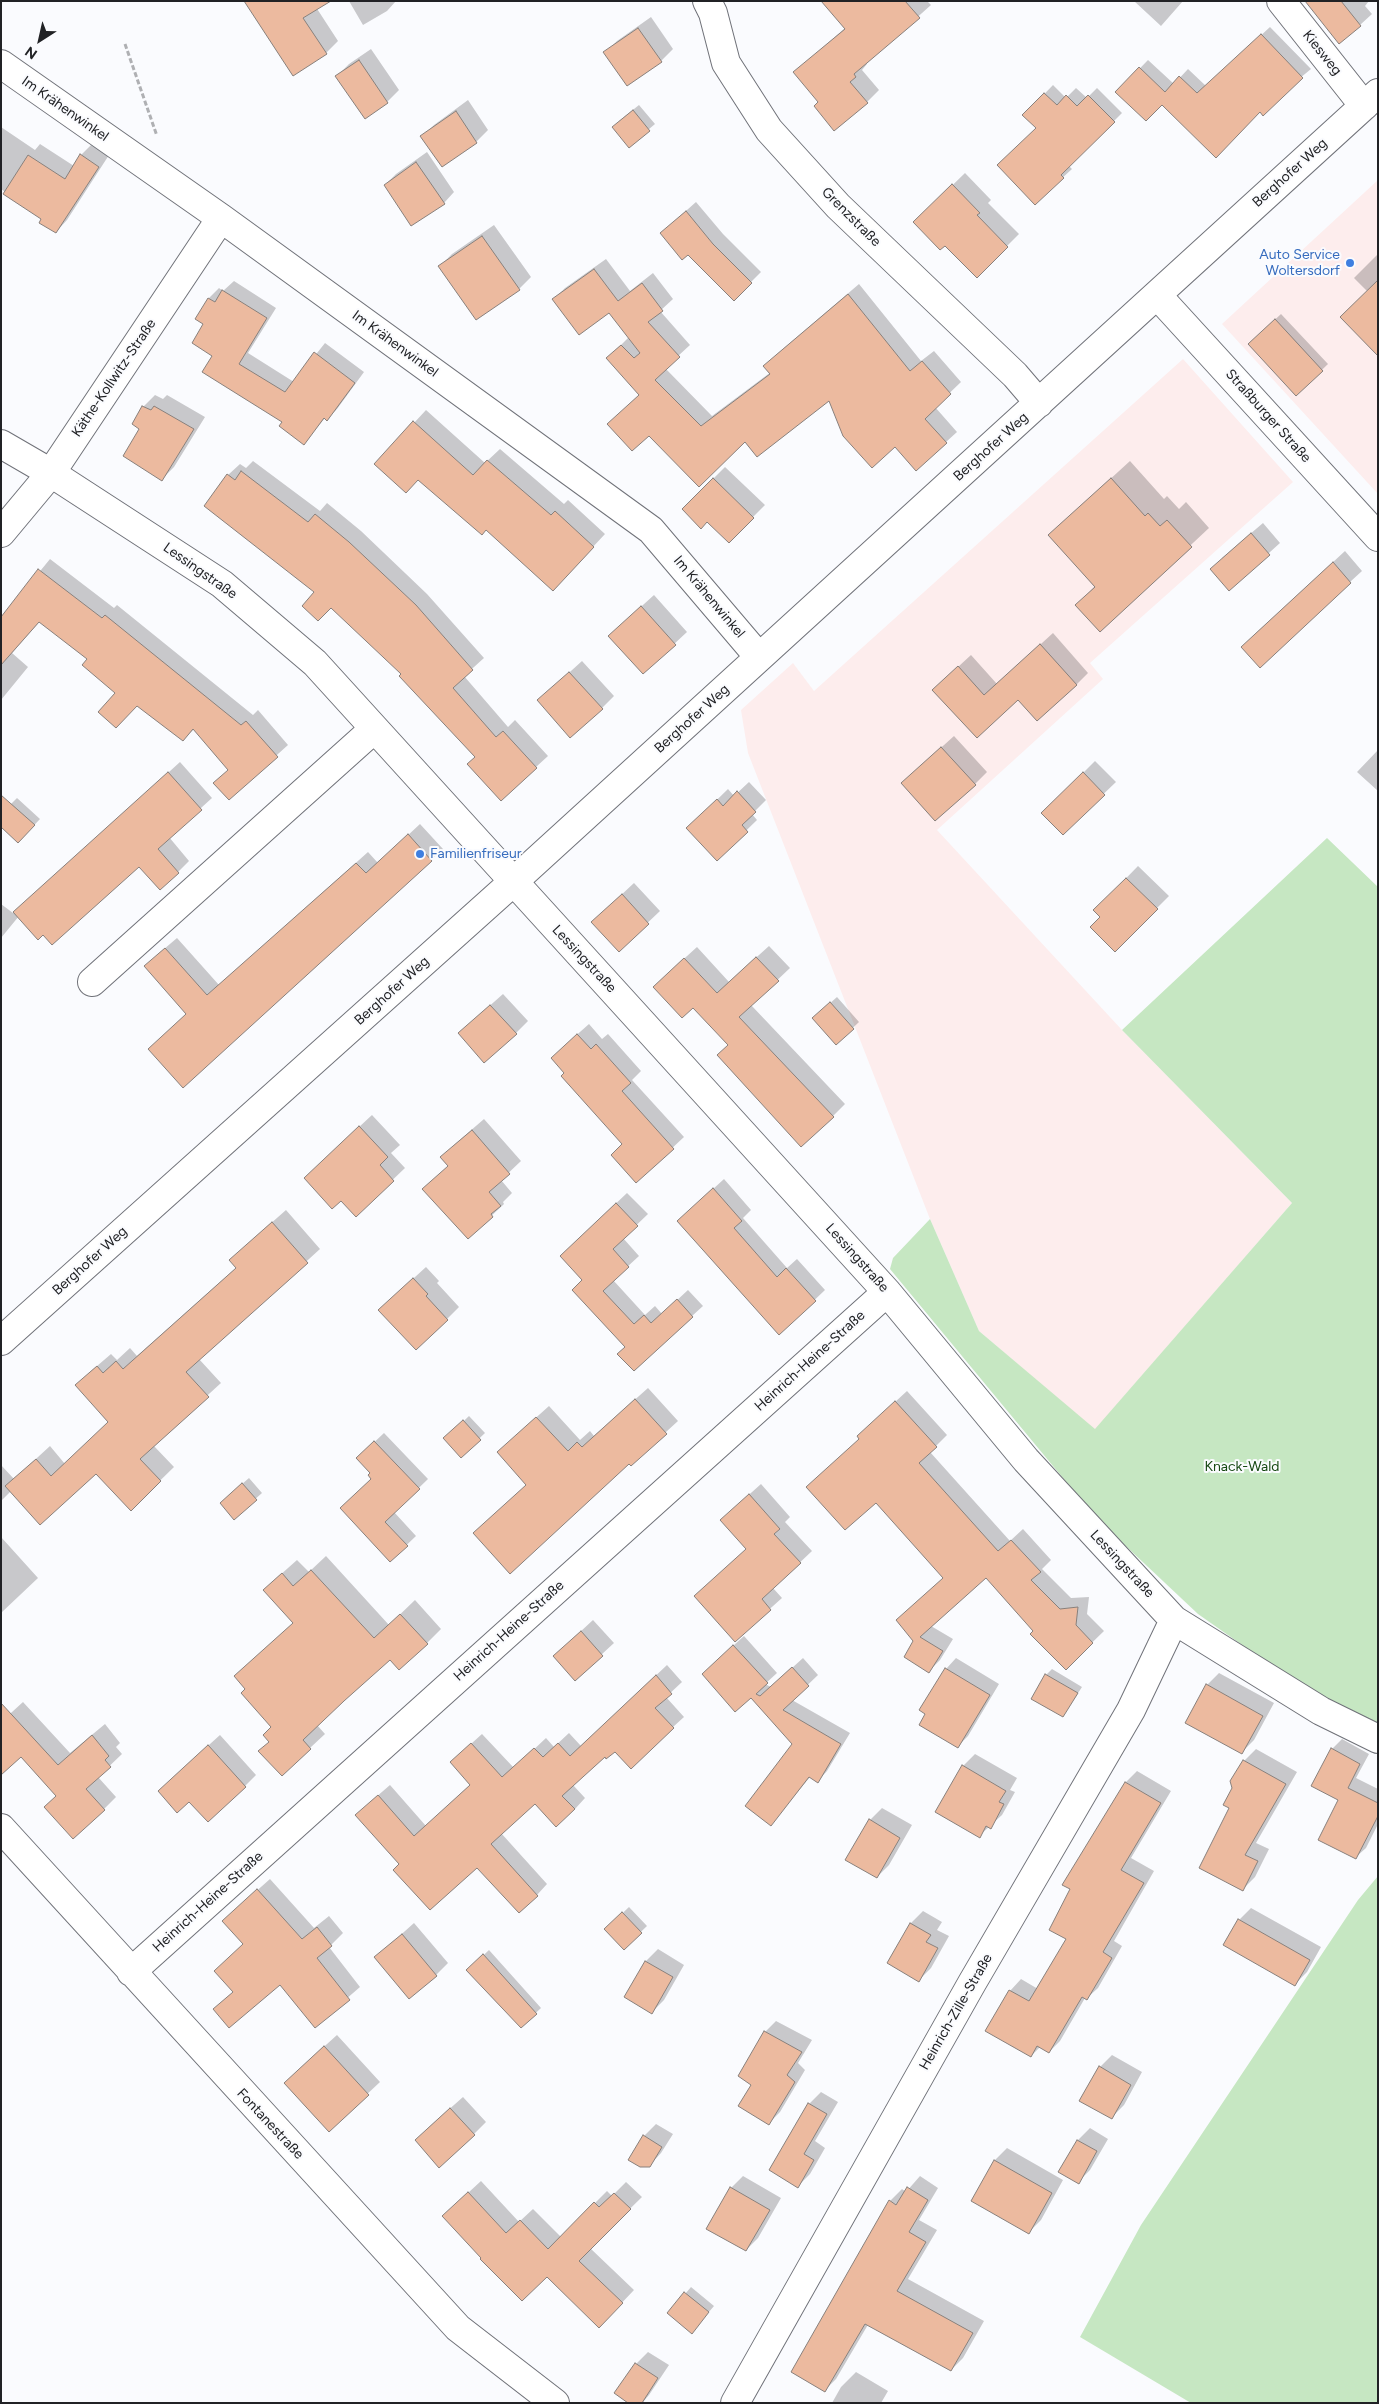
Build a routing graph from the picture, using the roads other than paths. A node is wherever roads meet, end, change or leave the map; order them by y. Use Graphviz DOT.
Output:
graph roads {
  1 [pos="1280,1"];
  2 [pos="717,5"];
  3 [pos="1,64"];
  4 [pos="1371,100"];
  5 [pos="221,218"];
  6 [pos="1157,296"];
  7 [pos="1039,403"];
  8 [pos="1,444"];
  9 [pos="51,473"];
  10 [pos="1,534"];
  11 [pos="1378,536"];
  12 [pos="759,658"];
  13 [pos="374,729"];
  14 [pos="513,882"];
  15 [pos="92,982"];
  16 [pos="887,1292"];
  17 [pos="1,1340"];
  18 [pos="1174,1620"];
  19 [pos="1378,1739"];
  20 [pos="1,1828"];
  21 [pos="131,1972"];
  22 [pos="555,2403"];
  23 [pos="735,2403"];
  1 -- 4 [label="street, Kiesweg"];
  2 -- 7 [label="street, Grenzstraße"];
  3 -- 5 [label="street, Im Krähenwinkel"];
  4 -- 6 [label="street, Berghofer Weg"];
  5 -- 9 [label="street, Käthe-Kollwitz-Straße"];
  5 -- 12 [label="street, Im Krähenwinkel"];
  6 -- 7 [label="street, Berghofer Weg"];
  6 -- 11 [label="street, Straßburger Straße"];
  7 -- 12 [label="street, Berghofer Weg"];
  8 -- 9 [label="street, Lessingstraße"];
  9 -- 10 [label="street, Käthe-Kollwitz-Straße"];
  9 -- 13 [label="street, Lessingstraße"];
  12 -- 14 [label="street, Berghofer Weg"];
  13 -- 14 [label="street, Lessingstraße"];
  13 -- 15 [label="street"];
  14 -- 16 [label="street, Lessingstraße"];
  14 -- 17 [label="street, Berghofer Weg"];
  16 -- 18 [label="street, Lessingstraße"];
  16 -- 21 [label="street, Heinrich-Heine-Straße"];
  18 -- 19 [label="street, Lessingstraße"];
  18 -- 23 [label="street, Heinrich-Zille-Straße"];
  20 -- 21 [label="street, Fontanestraße"];
  21 -- 22 [label="street, Fontanestraße"];
}
